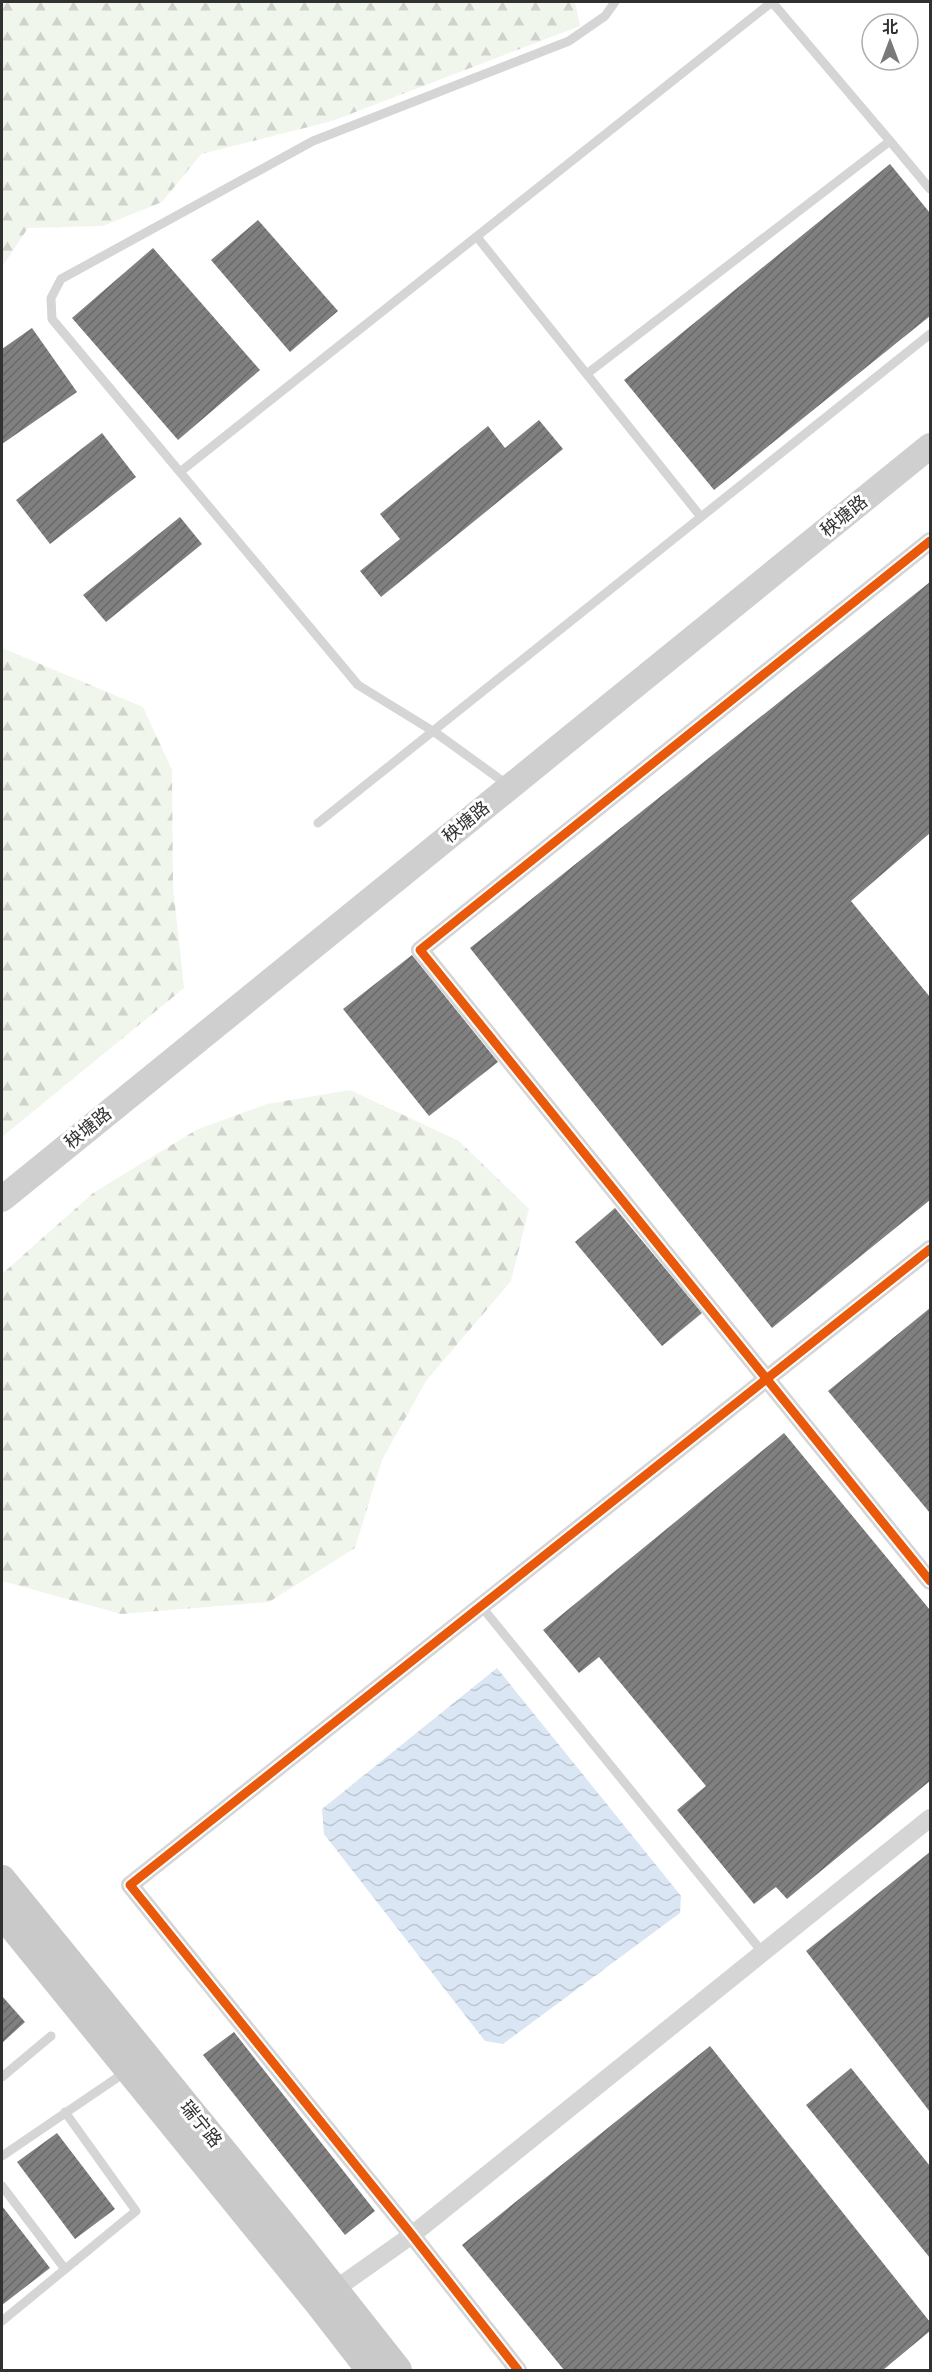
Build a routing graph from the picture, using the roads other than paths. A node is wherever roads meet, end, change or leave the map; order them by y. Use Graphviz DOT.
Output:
graph roads {
  1 [pos="615,2"];
  2 [pos="772,2"];
  3 [pos="890,141"];
  4 [pos="930,189"];
  5 [pos="477,237"];
  6 [pos="930,334"];
  7 [pos="588,373"];
  8 [pos="930,446"];
  9 [pos="180,472"];
  10 [pos="701,517"];
  11 [pos="930,541"];
  12 [pos="432,731"];
  13 [pos="510,786"];
  14 [pos="318,823"];
  15 [pos="2,1198"];
  16 [pos="930,1249"];
  17 [pos="767,1379"];
  18 [pos="930,1581"];
  19 [pos="481,1606"];
  20 [pos="930,1818"];
  21 [pos="2,1880"];
  22 [pos="2,1914"];
  23 [pos="763,1953"];
  24 [pos="51,2036"];
  25 [pos="129,2070"];
  26 [pos="2,2077"];
  27 [pos="65,2112"];
  28 [pos="2,2156"];
  29 [pos="2,2186"];
  30 [pos="412,2235"];
  31 [pos="65,2269"];
  32 [pos="326,2296"];
  33 [pos="2,2321"];
  34 [pos="370,2370"];
  35 [pos="398,2370"];
  36 [pos="518,2370"];
  1 -- 9 [label="lane"];
  2 -- 3 [label="lane"];
  2 -- 5 [label="lane"];
  3 -- 4 [label="lane"];
  3 -- 7 [label="lane"];
  5 -- 7 [label="lane"];
  5 -- 9 [label="lane"];
  6 -- 10 [label="lane"];
  7 -- 10 [label="lane"];
  8 -- 13 [label="main road, 秧塘路"];
  9 -- 12 [label="lane"];
  10 -- 12 [label="lane"];
  11 -- 17 [label="street"];
  12 -- 13 [label="lane"];
  12 -- 14 [label="lane"];
  13 -- 15 [label="main road, 秧塘路"];
  16 -- 17 [label="street"];
  17 -- 18 [label="street"];
  17 -- 19 [label="street"];
  19 -- 23 [label="lane"];
  19 -- 30 [label="street"];
  20 -- 23 [label="street"];
  21 -- 32 [label="main road, 瑞宁路"];
  22 -- 25 [label="main road, 瑞宁路"];
  23 -- 30 [label="street"];
  24 -- 26 [label="lane"];
  25 -- 27 [label="lane"];
  25 -- 32 [label="main road, 瑞宁路"];
  27 -- 28 [label="lane"];
  27 -- 31 [label="lane"];
  29 -- 31 [label="lane"];
  30 -- 32 [label="street"];
  30 -- 36 [label="street"];
  31 -- 33 [label="lane"];
  32 -- 34 [label="main road, 瑞宁路"];
  32 -- 35 [label="main road, 瑞宁路"];
}
